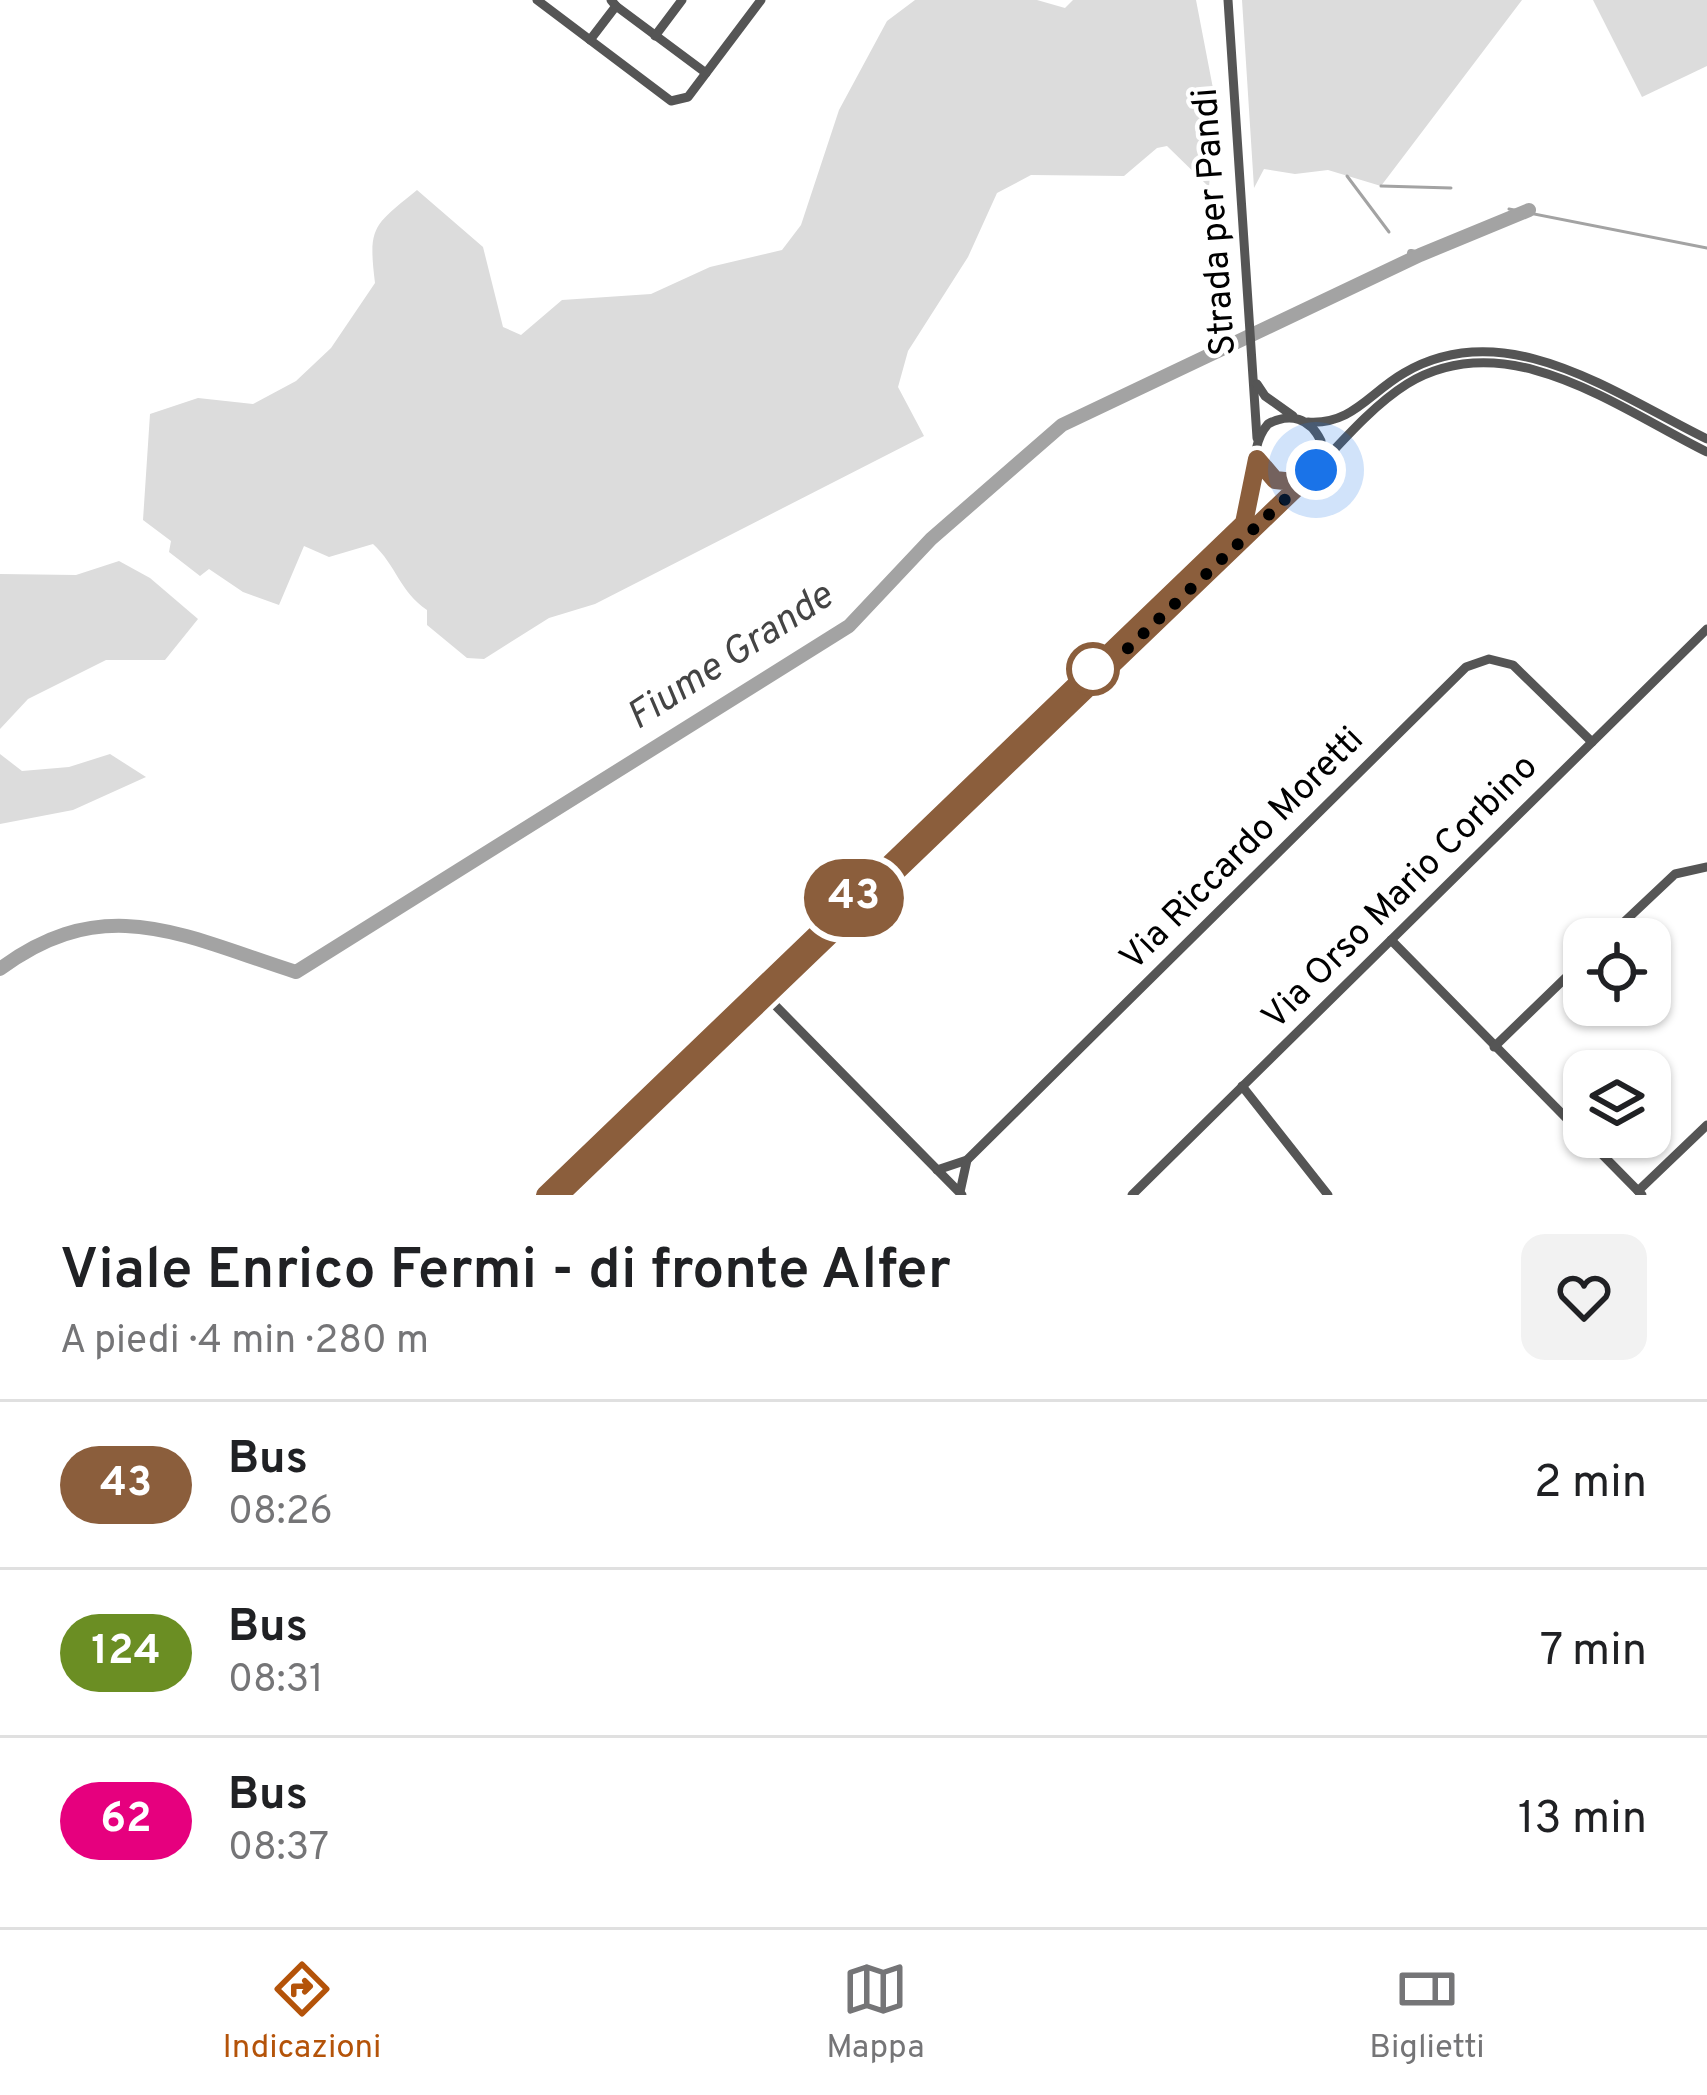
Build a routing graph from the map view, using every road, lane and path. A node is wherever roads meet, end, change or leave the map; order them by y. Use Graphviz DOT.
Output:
graph roads {
  1 [pos="537,0"];
  2 [pos="682,0"];
  3 [pos="761,0"];
  4 [pos="1228,0"];
  5 [pos="613,3"];
  6 [pos="655,35"];
  7 [pos="590,40"];
  8 [pos="706,73"];
  9 [pos="1254,373"];
  10 [pos="1303,420"];
  11 [pos="1707,439"];
  12 [pos="1257,440"];
  13 [pos="1707,452"];
  14 [pos="1257,459"];
  15 [pos="1313,472"];
  16 [pos="1707,629"];
  17 [pos="1592,742"];
  18 [pos="1707,867"];
  19 [pos="1628,918"];
  20 [pos="1391,940"];
  21 [pos="1563,980"];
  22 [pos="763,994"];
  23 [pos="1494,1047"];
  24 [pos="1242,1086"];
  25 [pos="1707,1125"];
  26 [pos="967,1160"];
  27 [pos="937,1169"];
  28 [pos="961,1194"];
  29 [pos="1638,1194"];
  30 [pos="545,1195"];
  31 [pos="560,1195"];
  32 [pos="1132,1195"];
  33 [pos="1328,1195"];
  1 -- 7 [label="street"];
  2 -- 6 [label="street"];
  3 -- 8 [label="street"];
  4 -- 9 [label="street, Strada per Pandi"];
  5 -- 6 [label="street"];
  5 -- 7 [label="street"];
  6 -- 8 [label="street"];
  7 -- 8 [label="street"];
  9 -- 10 [label="street"];
  9 -- 12 [label="street, Strada per Pandi"];
  10 -- 11 [label="street"];
  10 -- 12 [label="street"];
  10 -- 15 [label="street"];
  12 -- 14 [label="street, Strada per Pandi"];
  13 -- 15 [label="street, Strada per Pandi"];
  14 -- 15 [label="street"];
  14 -- 22 [label="street, Strada per Pandi"];
  15 -- 22 [label="street, Strada per Pandi"];
  16 -- 17 [label="street, Via Orso Mario Corbino"];
  17 -- 20 [label="street, Via Orso Mario Corbino"];
  17 -- 26 [label="street, Via Riccardo Moretti"];
  18 -- 19 [label="street"];
  20 -- 23 [label="street"];
  20 -- 24 [label="street, Via Orso Mario Corbino"];
  21 -- 23 [label="street"];
  22 -- 27 [label="street"];
  22 -- 30 [label="street, Strada per Pandi"];
  22 -- 31 [label="street, Strada per Pandi"];
  23 -- 29 [label="street"];
  24 -- 32 [label="street, Via Orso Mario Corbino"];
  24 -- 33 [label="street"];
  25 -- 29 [label="street"];
  26 -- 27 [label="street, Via Riccardo Moretti"];
  26 -- 28 [label="street"];
  27 -- 28 [label="street"];
}
